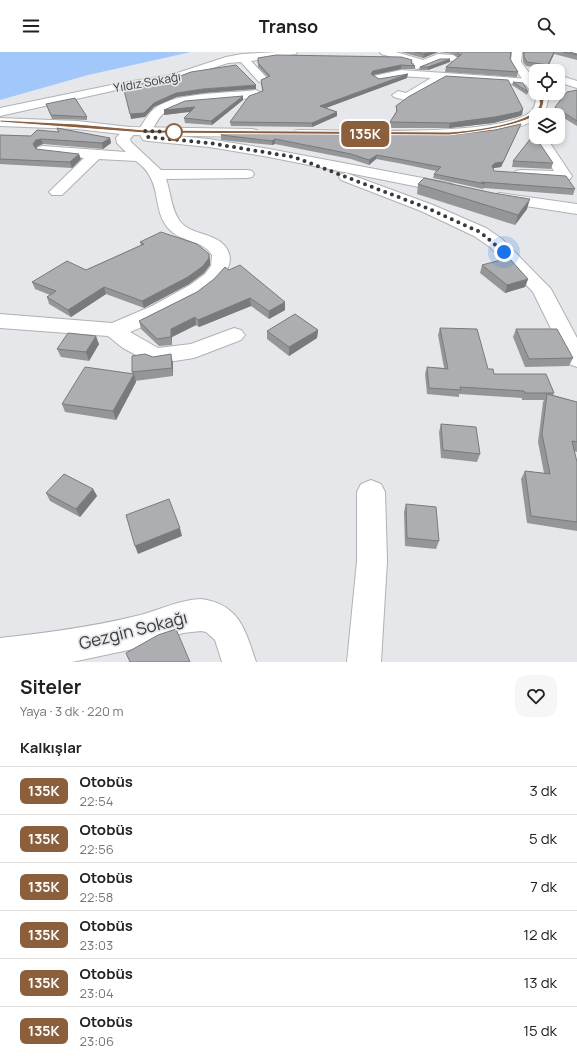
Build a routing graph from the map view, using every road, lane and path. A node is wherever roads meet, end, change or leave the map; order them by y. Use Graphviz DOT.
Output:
graph roads {
  1 [pos="292,52"];
  2 [pos="385,52"];
  3 [pos="517,52"];
  4 [pos="570,52"];
  5 [pos="577,54"];
  6 [pos="242,57"];
  7 [pos="453,58"];
  8 [pos="424,63"];
  9 [pos="518,67"];
  10 [pos="529,69"];
  11 [pos="401,73"];
  12 [pos="441,77"];
  13 [pos="378,78"];
  14 [pos="263,80"];
  15 [pos="529,81"];
  16 [pos="565,81"];
  17 [pos="577,85"];
  18 [pos="529,86"];
  19 [pos="256,94"];
  20 [pos="398,95"];
  21 [pos="542,100"];
  22 [pos="0,112"];
  23 [pos="526,119"];
  24 [pos="0,122"];
  25 [pos="529,123"];
  26 [pos="137,131"];
  27 [pos="265,134"];
  28 [pos="289,134"];
  29 [pos="544,144"];
  30 [pos="43,150"];
  31 [pos="95,155"];
  32 [pos="140,157"];
  33 [pos="294,157"];
  34 [pos="506,173"];
  35 [pos="247,174"];
  36 [pos="157,175"];
  37 [pos="465,191"];
  38 [pos="57,192"];
  39 [pos="484,195"];
  40 [pos="577,208"];
  41 [pos="0,321"];
  42 [pos="113,330"];
  43 [pos="234,335"];
  44 [pos="577,359"];
  45 [pos="371,492"];
  46 [pos="0,656"];
  47 [pos="239,662"];
  48 [pos="364,662"];
  1 -- 6 [label="street, Yıldız Sokağı"];
  2 -- 8 [label="street"];
  3 -- 9 [label="street"];
  4 -- 5 [label="street"];
  6 -- 14 [label="street"];
  6 -- 22 [label="street, Yıldız Sokağı"];
  7 -- 8 [label="street"];
  8 -- 11 [label="street"];
  9 -- 10 [label="street"];
  9 -- 15 [label="street"];
  11 -- 12 [label="street"];
  11 -- 13 [label="street"];
  12 -- 18 [label="street"];
  12 -- 20 [label="street"];
  16 -- 17 [label="street"];
  19 -- 26 [label="street"];
  21 -- 23 [label="street"];
  23 -- 25 [label="street"];
  23 -- 28 [label="street"];
  24 -- 26 [label="street"];
  26 -- 27 [label="street"];
  26 -- 32 [label="street"];
  26 -- 33 [label="street"];
  29 -- 34 [label="street"];
  30 -- 31 [label="street"];
  31 -- 32 [label="street"];
  31 -- 38 [label="street"];
  32 -- 36 [label="street"];
  33 -- 37 [label="street"];
  33 -- 44 [label="street"];
  35 -- 36 [label="street"];
  36 -- 42 [label="street"];
  39 -- 40 [label="street"];
  41 -- 42 [label="street"];
  42 -- 43 [label="street"];
  45 -- 48 [label="street"];
  46 -- 47 [label="street, Gezgin Sokağı"];
}
